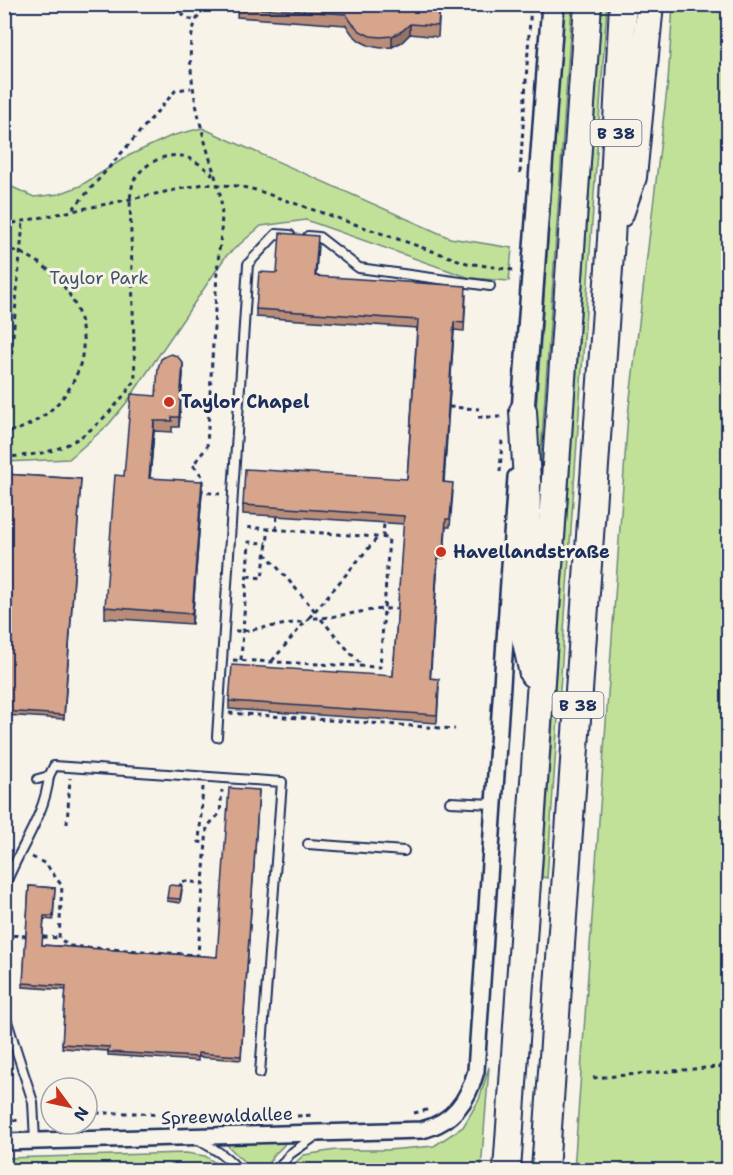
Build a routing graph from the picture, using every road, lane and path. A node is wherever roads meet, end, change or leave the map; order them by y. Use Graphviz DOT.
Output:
graph roads {
  1 [pos="211,4"];
  2 [pos="553,4"];
  3 [pos="588,4"];
  4 [pos="623,4"];
  5 [pos="650,4"];
  6 [pos="173,9"];
  7 [pos="194,21"];
  8 [pos="192,88"];
  9 [pos="214,177"];
  10 [pos="218,184"];
  11 [pos="130,199"];
  12 [pos="71,210"];
  13 [pos="23,221"];
  14 [pos="4,225"];
  15 [pos="611,240"];
  16 [pos="4,248"];
  17 [pos="21,251"];
  18 [pos="513,270"];
  19 [pos="490,286"];
  20 [pos="4,370"];
  21 [pos="449,407"];
  22 [pos="479,408"];
  23 [pos="513,414"];
  24 [pos="478,417"];
  25 [pos="4,433"];
  26 [pos="4,457"];
  27 [pos="233,495"];
  28 [pos="277,516"];
  29 [pos="384,523"];
  30 [pos="231,526"];
  31 [pos="269,529"];
  32 [pos="276,530"];
  33 [pos="380,538"];
  34 [pos="267,543"];
  35 [pos="265,554"];
  36 [pos="247,576"];
  37 [pos="384,608"];
  38 [pos="398,609"];
  39 [pos="315,611"];
  40 [pos="321,619"];
  41 [pos="307,620"];
  42 [pos="225,630"];
  43 [pos="243,632"];
  44 [pos="223,659"];
  45 [pos="241,660"];
  46 [pos="270,662"];
  47 [pos="364,667"];
  48 [pos="268,669"];
  49 [pos="365,675"];
  50 [pos="539,700"];
  51 [pos="219,712"];
  52 [pos="455,729"];
  53 [pos="217,737"];
  54 [pos="71,767"];
  55 [pos="49,776"];
  56 [pos="204,776"];
  57 [pos="223,778"];
  58 [pos="38,779"];
  59 [pos="450,802"];
  60 [pos="494,804"];
  61 [pos="67,824"];
  62 [pos="206,843"];
  63 [pos="308,844"];
  64 [pos="20,851"];
  65 [pos="404,851"];
  66 [pos="203,883"];
  67 [pos="4,888"];
  68 [pos="180,888"];
  69 [pos="4,935"];
  70 [pos="26,936"];
  71 [pos="43,937"];
  72 [pos="59,938"];
  73 [pos="4,1012"];
  74 [pos="729,1066"];
  75 [pos="260,1073"];
  76 [pos="593,1078"];
  77 [pos="437,1104"];
  78 [pos="99,1113"];
  79 [pos="407,1113"];
  80 [pos="224,1118"];
  81 [pos="321,1133"];
  82 [pos="192,1137"];
  83 [pos="35,1141"];
  84 [pos="4,1142"];
  85 [pos="238,1170"];
  86 [pos="277,1170"];
  87 [pos="507,1170"];
  88 [pos="545,1170"];
  1 -- 7 [label="path"];
  2 -- 23 [label="main road"];
  3 -- 50 [label="highway, B 38"];
  4 -- 15 [label="highway, B 38"];
  5 -- 15 [label="highway"];
  6 -- 7 [label="path"];
  7 -- 8 [label="path"];
  8 -- 9 [label="path"];
  8 -- 12 [label="path"];
  9 -- 10 [label="path"];
  9 -- 11 [label="path"];
  10 -- 11 [label="path"];
  10 -- 18 [label="path"];
  10 -- 27 [label="path"];
  11 -- 12 [label="path"];
  11 -- 26 [label="path"];
  12 -- 13 [label="path"];
  13 -- 14 [label="path"];
  13 -- 17 [label="path"];
  15 -- 88 [label="highway, B 38"];
  16 -- 17 [label="path"];
  17 -- 20 [label="path"];
  17 -- 25 [label="path"];
  19 -- 27 [label="lane"];
  21 -- 22 [label="path"];
  23 -- 24 [label="path"];
  23 -- 50 [label="highway"];
  23 -- 60 [label="street"];
  27 -- 30 [label="lane"];
  28 -- 32 [label="path"];
  29 -- 33 [label="path"];
  30 -- 31 [label="path"];
  30 -- 42 [label="lane"];
  31 -- 32 [label="path"];
  31 -- 34 [label="path"];
  32 -- 33 [label="path"];
  33 -- 37 [label="path"];
  33 -- 39 [label="path"];
  34 -- 35 [label="path"];
  34 -- 36 [label="path"];
  35 -- 36 [label="path"];
  35 -- 39 [label="path"];
  36 -- 43 [label="path"];
  37 -- 38 [label="path"];
  37 -- 40 [label="path"];
  37 -- 47 [label="path"];
  39 -- 41 [label="path"];
  40 -- 41 [label="path"];
  40 -- 47 [label="path"];
  41 -- 43 [label="path"];
  41 -- 46 [label="path"];
  42 -- 43 [label="path"];
  42 -- 44 [label="lane"];
  43 -- 45 [label="path"];
  44 -- 45 [label="path"];
  44 -- 51 [label="lane"];
  45 -- 46 [label="path"];
  46 -- 47 [label="path"];
  46 -- 48 [label="path"];
  47 -- 49 [label="path"];
  50 -- 87 [label="highway, B 38"];
  51 -- 52 [label="path"];
  51 -- 53 [label="lane"];
  54 -- 55 [label="lane"];
  54 -- 56 [label="lane"];
  54 -- 61 [label="path"];
  55 -- 58 [label="lane"];
  55 -- 64 [label="lane"];
  56 -- 57 [label="lane"];
  56 -- 62 [label="path"];
  57 -- 62 [label="path"];
  57 -- 75 [label="lane"];
  59 -- 60 [label="lane"];
  60 -- 81 [label="street, Spreewaldallee"];
  62 -- 66 [label="path"];
  63 -- 65 [label="lane"];
  64 -- 67 [label="lane"];
  64 -- 72 [label="path"];
  66 -- 68 [label="path"];
  66 -- 72 [label="path"];
  69 -- 70 [label="path"];
  71 -- 72 [label="path"];
  73 -- 83 [label="lane"];
  74 -- 76 [label="path"];
  77 -- 79 [label="path"];
  78 -- 80 [label="path"];
  81 -- 82 [label="street, Spreewaldallee"];
  81 -- 86 [label="lane"];
  82 -- 83 [label="street, Spreewaldallee"];
  82 -- 85 [label="lane"];
  83 -- 84 [label="street, Spreewaldallee"];
}
